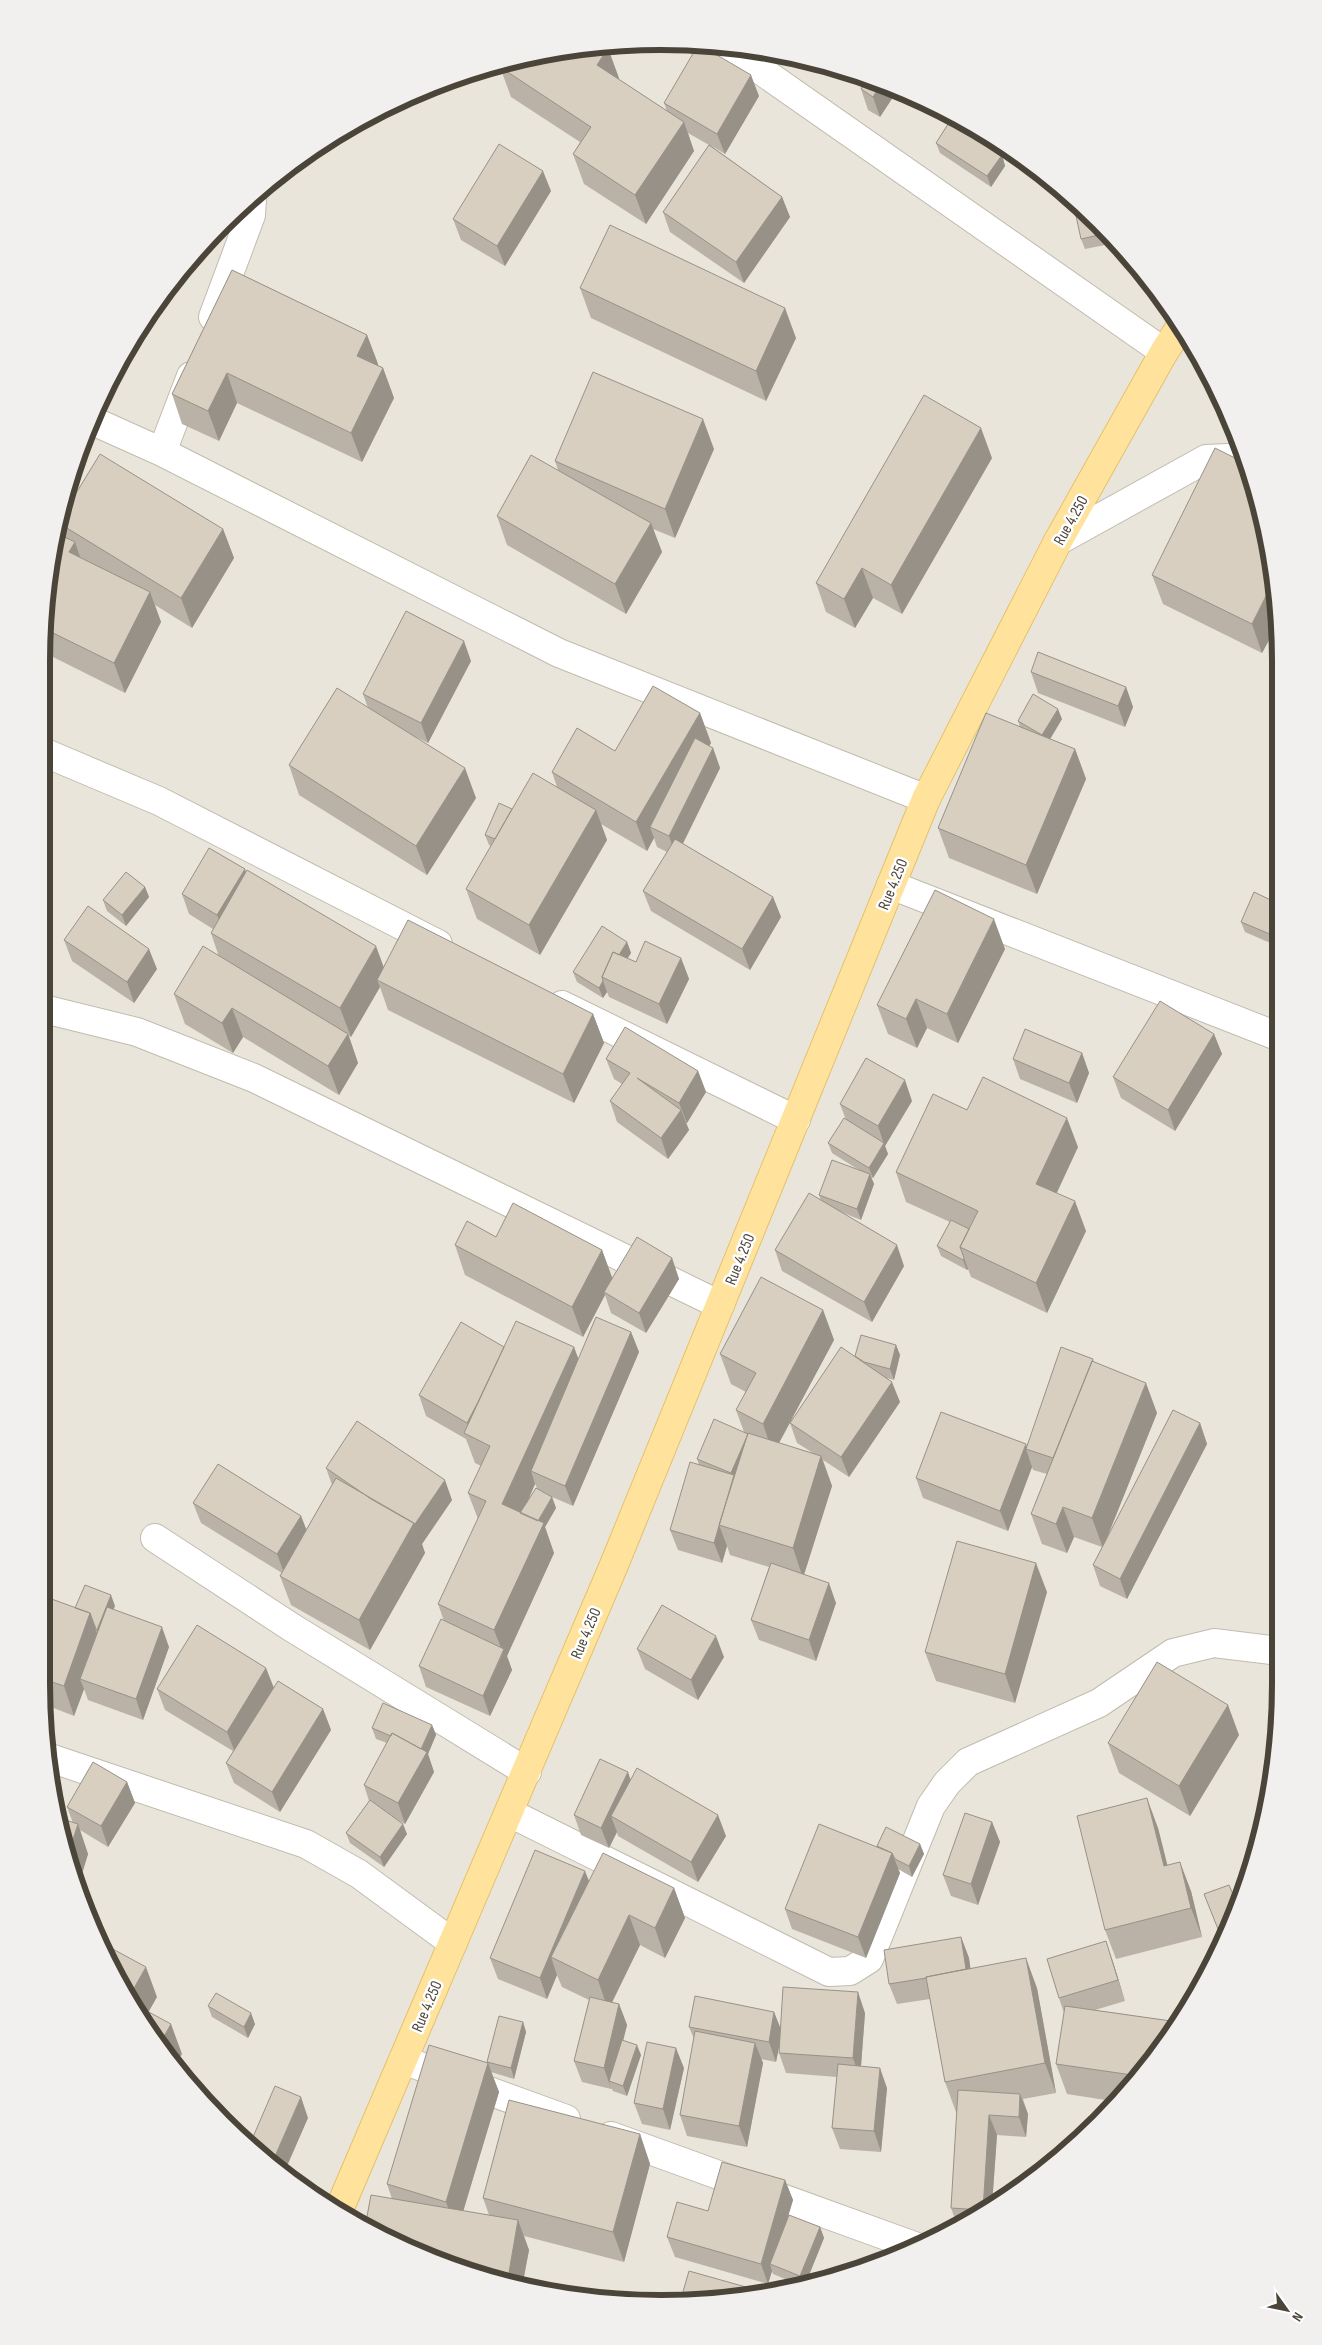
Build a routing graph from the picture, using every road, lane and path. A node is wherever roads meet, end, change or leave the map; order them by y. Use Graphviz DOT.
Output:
graph roads {
  1 [pos="739,55"];
  2 [pos="251,208"];
  3 [pos="1176,333"];
  4 [pos="1164,352"];
  5 [pos="98,424"];
  6 [pos="162,452"];
  7 [pos="1240,464"];
  8 [pos="1058,541"];
  9 [pos="50,755"];
  10 [pos="926,799"];
  11 [pos="892,885"];
  12 [pos="462,956"];
  13 [pos="541,995"];
  14 [pos="50,1010"];
  15 [pos="1272,1034"];
  16 [pos="796,1120"];
  17 [pos="720,1305"];
  18 [pos="155,1538"];
  19 [pos="1272,1650"];
  20 [pos="55,1760"];
  21 [pos="527,1772"];
  22 [pos="510,1813"];
  23 [pos="453,1943"];
  24 [pos="403,2060"];
  25 [pos="341,2204"];
  26 [pos="906,2243"];
  1 -- 4 [label="street"];
  2 -- 6 [label="street"];
  3 -- 4 [label="main road, Rue 4.250"];
  4 -- 8 [label="main road, Rue 4.250"];
  5 -- 6 [label="street"];
  6 -- 10 [label="street"];
  7 -- 8 [label="street"];
  8 -- 10 [label="main road, Rue 4.250"];
  9 -- 12 [label="street"];
  10 -- 11 [label="main road, Rue 4.250"];
  11 -- 15 [label="street"];
  11 -- 16 [label="main road, Rue 4.250"];
  13 -- 16 [label="street"];
  14 -- 17 [label="street"];
  16 -- 17 [label="main road, Rue 4.250"];
  17 -- 21 [label="main road, Rue 4.250"];
  18 -- 21 [label="street"];
  19 -- 22 [label="street"];
  20 -- 23 [label="street"];
  21 -- 22 [label="main road, Rue 4.250"];
  22 -- 23 [label="main road, Rue 4.250"];
  23 -- 24 [label="main road, Rue 4.250"];
  24 -- 25 [label="main road, Rue 4.250"];
  24 -- 26 [label="street"];
}
